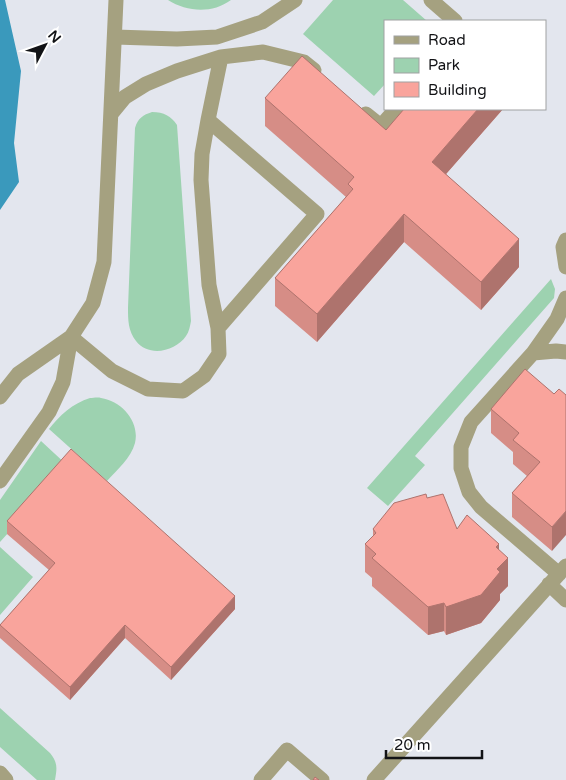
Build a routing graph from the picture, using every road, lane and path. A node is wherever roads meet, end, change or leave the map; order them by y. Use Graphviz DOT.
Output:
graph roads {
  1 [pos="116,0"];
  2 [pos="295,0"];
  3 [pos="431,0"];
  4 [pos="454,20"];
  5 [pos="115,37"];
  6 [pos="222,57"];
  7 [pos="325,79"];
  8 [pos="353,103"];
  9 [pos="395,110"];
  10 [pos="111,114"];
  11 [pos="208,120"];
  12 [pos="566,240"];
  13 [pos="566,267"];
  14 [pos="566,298"];
  15 [pos="218,328"];
  16 [pos="72,337"];
  17 [pos="566,352"];
  18 [pos="532,353"];
  19 [pos="0,396"];
  20 [pos="0,481"];
  21 [pos="558,574"];
  22 [pos="566,600"];
  23 [pos="0,773"];
  24 [pos="316,778"];
  25 [pos="6,780"];
  26 [pos="261,780"];
  27 [pos="374,780"];
  1 -- 5 [label="lane"];
  2 -- 5 [label="lane"];
  3 -- 4 [label="lane"];
  5 -- 10 [label="lane"];
  6 -- 7 [label="lane"];
  6 -- 10 [label="lane"];
  6 -- 11 [label="lane"];
  8 -- 9 [label="lane"];
  10 -- 16 [label="lane"];
  11 -- 15 [label="lane"];
  11 -- 15 [label="lane"];
  12 -- 13 [label="lane"];
  14 -- 18 [label="lane"];
  15 -- 16 [label="lane"];
  16 -- 19 [label="lane"];
  16 -- 20 [label="lane"];
  17 -- 18 [label="lane"];
  18 -- 21 [label="lane"];
  21 -- 22 [label="lane"];
  21 -- 27 [label="lane"];
  23 -- 25 [label="lane"];
  24 -- 26 [label="lane"];
}
